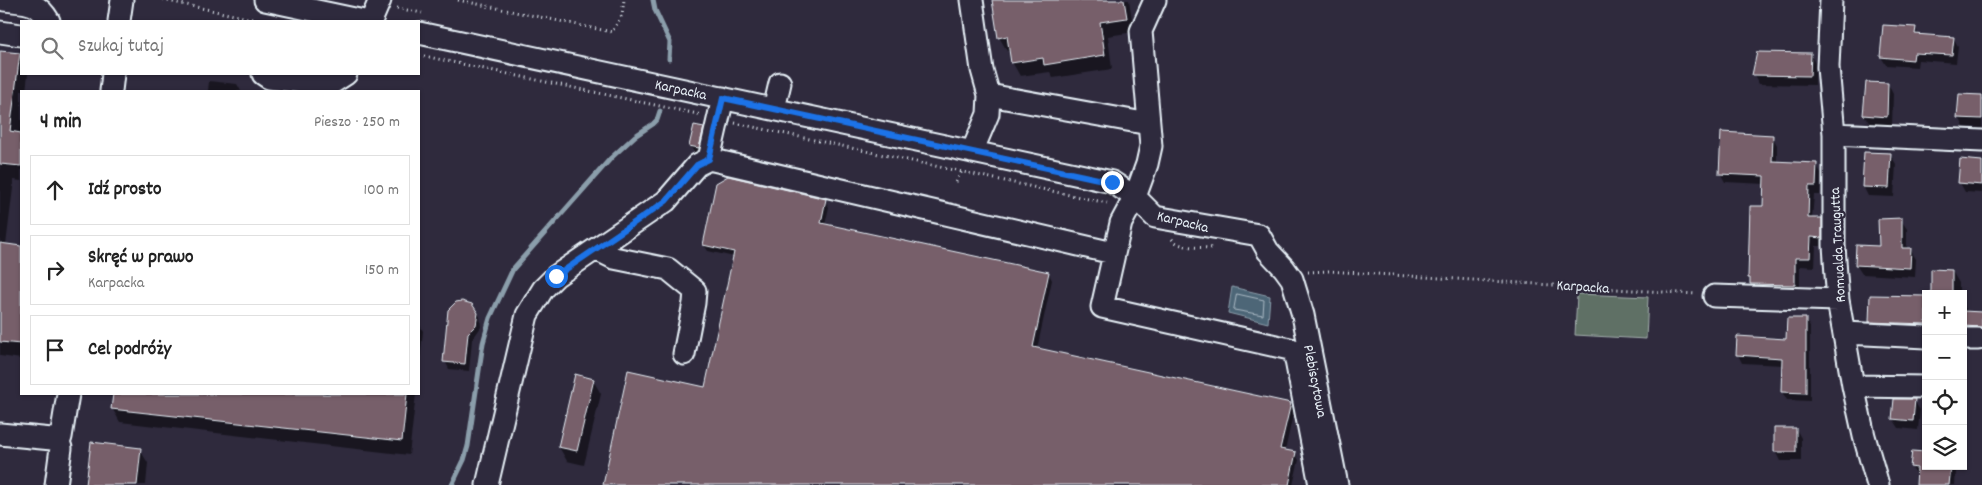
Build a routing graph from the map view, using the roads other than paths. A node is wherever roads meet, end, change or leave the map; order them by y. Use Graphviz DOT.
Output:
graph roads {
  1 [pos="4,0"];
  2 [pos="122,0"];
  3 [pos="265,0"];
  4 [pos="380,0"];
  5 [pos="972,0"];
  6 [pos="1155,0"];
  7 [pos="1831,0"];
  8 [pos="48,20"];
  9 [pos="119,20"];
  10 [pos="359,20"];
  11 [pos="371,20"];
  12 [pos="0,32"];
  13 [pos="420,33"];
  14 [pos="20,35"];
  15 [pos="113,75"];
  16 [pos="264,75"];
  17 [pos="344,75"];
  18 [pos="780,83"];
  19 [pos="111,90"];
  20 [pos="989,95"];
  21 [pos="723,98"];
  22 [pos="774,109"];
  23 [pos="1149,124"];
  24 [pos="1834,134"];
  25 [pos="1982,141"];
  26 [pos="972,152"];
  27 [pos="709,159"];
  28 [pos="1136,197"];
  29 [pos="596,249"];
  30 [pos="1113,253"];
  31 [pos="1292,279"];
  32 [pos="1714,296"];
  33 [pos="1838,300"];
  34 [pos="1845,333"];
  35 [pos="1922,337"];
  36 [pos="684,354"];
  37 [pos="1853,386"];
  38 [pos="1922,387"];
  39 [pos="68,395"];
  40 [pos="0,434"];
  41 [pos="59,442"];
  42 [pos="56,485"];
  43 [pos="487,485"];
  44 [pos="1320,485"];
  45 [pos="1337,485"];
  46 [pos="1878,485"];
  1 -- 8 [label="street"];
  2 -- 9 [label="street"];
  3 -- 10 [label="street"];
  4 -- 11 [label="street"];
  5 -- 20 [label="street"];
  6 -- 23 [label="street"];
  7 -- 24 [label="street, Romualda Traugutta"];
  12 -- 14 [label="street"];
  13 -- 21 [label="street, Karpacka"];
  15 -- 19 [label="street"];
  16 -- 17 [label="street"];
  18 -- 22 [label="street"];
  20 -- 23 [label="street"];
  20 -- 26 [label="street"];
  21 -- 22 [label="street, Karpacka"];
  21 -- 27 [label="street"];
  22 -- 26 [label="street, Karpacka"];
  23 -- 28 [label="street"];
  24 -- 25 [label="street"];
  24 -- 33 [label="street, Romualda Traugutta"];
  26 -- 28 [label="street, Karpacka"];
  27 -- 29 [label="street"];
  27 -- 30 [label="street"];
  28 -- 30 [label="street"];
  28 -- 31 [label="street, Karpacka"];
  29 -- 36 [label="street"];
  29 -- 43 [label="street"];
  30 -- 44 [label="street"];
  31 -- 45 [label="street, Plebiscytowa"];
  32 -- 33 [label="street"];
  33 -- 34 [label="street, Romualda Traugutta"];
  34 -- 35 [label="street"];
  34 -- 37 [label="street, Romualda Traugutta"];
  37 -- 38 [label="street"];
  37 -- 46 [label="street, Romualda Traugutta"];
  39 -- 41 [label="street"];
  40 -- 41 [label="street"];
  41 -- 42 [label="street"];
}
